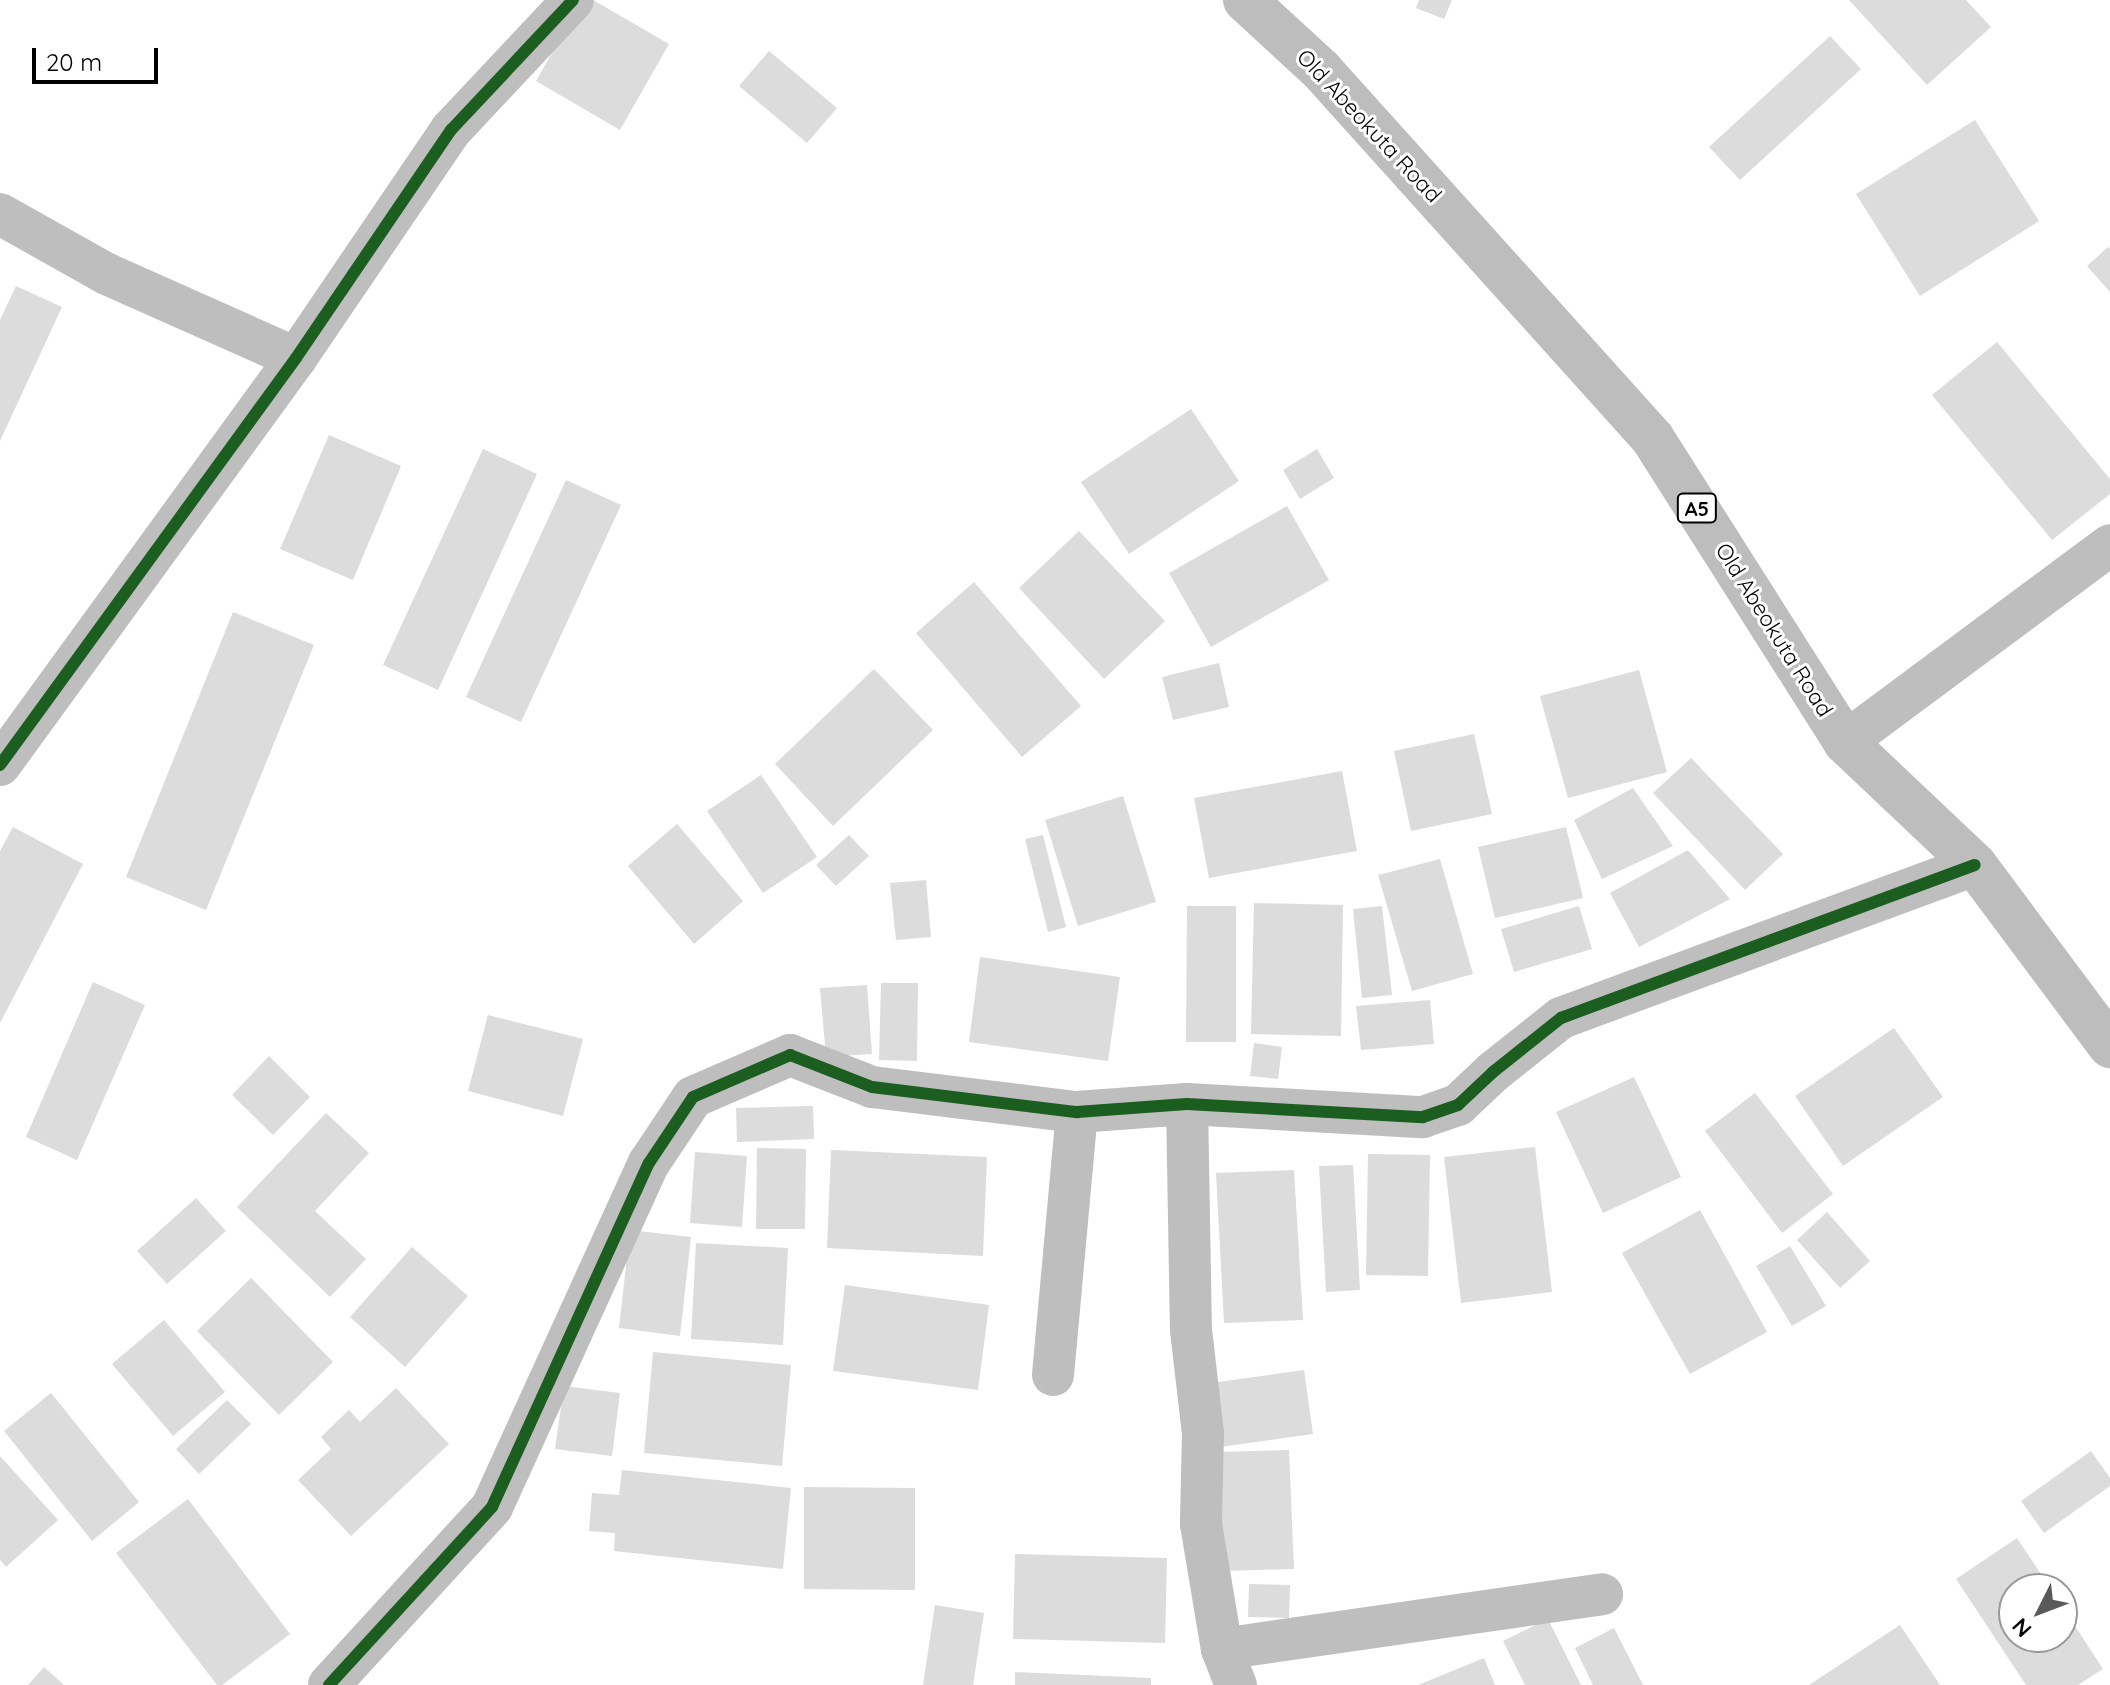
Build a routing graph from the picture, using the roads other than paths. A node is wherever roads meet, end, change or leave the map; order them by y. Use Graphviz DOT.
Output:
graph roads {
  1 [pos="573,0"];
  2 [pos="1245,0"];
  3 [pos="0,214"];
  4 [pos="296,358"];
  5 [pos="2110,545"];
  6 [pos="1845,742"];
  7 [pos="0,765"];
  8 [pos="1975,865"];
  9 [pos="2110,1046"];
  10 [pos="1187,1104"];
  11 [pos="1077,1112"];
  12 [pos="1053,1375"];
  13 [pos="1602,1594"];
  14 [pos="1229,1667"];
  15 [pos="329,1685"];
  1 -- 4 [label="street"];
  2 -- 6 [label="highway, Old Abeokuta Road / A5"];
  3 -- 4 [label="street"];
  4 -- 7 [label="street"];
  5 -- 6 [label="street"];
  6 -- 8 [label="highway, Old Abeokuta Road / A5"];
  8 -- 9 [label="highway, Old Abeokuta Road / A5"];
  8 -- 10 [label="street"];
  10 -- 11 [label="street"];
  10 -- 14 [label="street"];
  11 -- 12 [label="street"];
  11 -- 15 [label="street"];
  13 -- 14 [label="street"];
}
